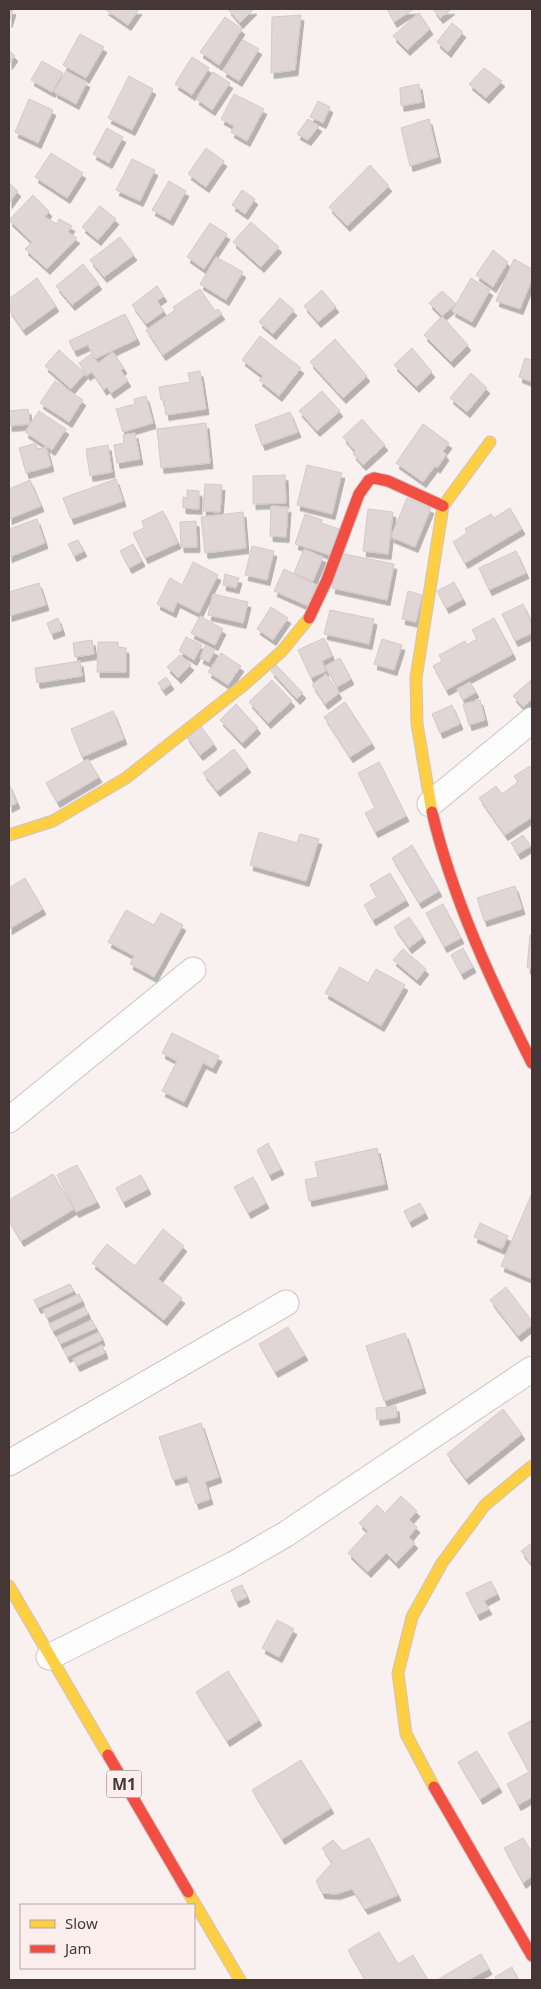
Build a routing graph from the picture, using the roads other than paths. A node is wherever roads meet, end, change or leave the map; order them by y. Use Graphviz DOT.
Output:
graph roads {
  1 [pos="490,442"];
  2 [pos="443,506"];
  3 [pos="532,720"];
  4 [pos="430,804"];
  5 [pos="9,836"];
  6 [pos="192,970"];
  7 [pos="532,1063"];
  8 [pos="9,1120"];
  9 [pos="286,1302"];
  10 [pos="532,1369"];
  11 [pos="9,1463"];
  12 [pos="532,1466"];
  13 [pos="9,1586"];
  14 [pos="49,1657"];
  15 [pos="532,1956"];
  16 [pos="240,1980"];
  1 -- 2 [label="main road"];
  2 -- 4 [label="main road"];
  2 -- 5 [label="main road"];
  3 -- 4 [label="street"];
  4 -- 7 [label="main road"];
  6 -- 8 [label="street"];
  9 -- 11 [label="street"];
  10 -- 14 [label="street"];
  12 -- 15 [label="main road"];
  13 -- 14 [label="main road, M1"];
  14 -- 16 [label="main road, M1"];
}
